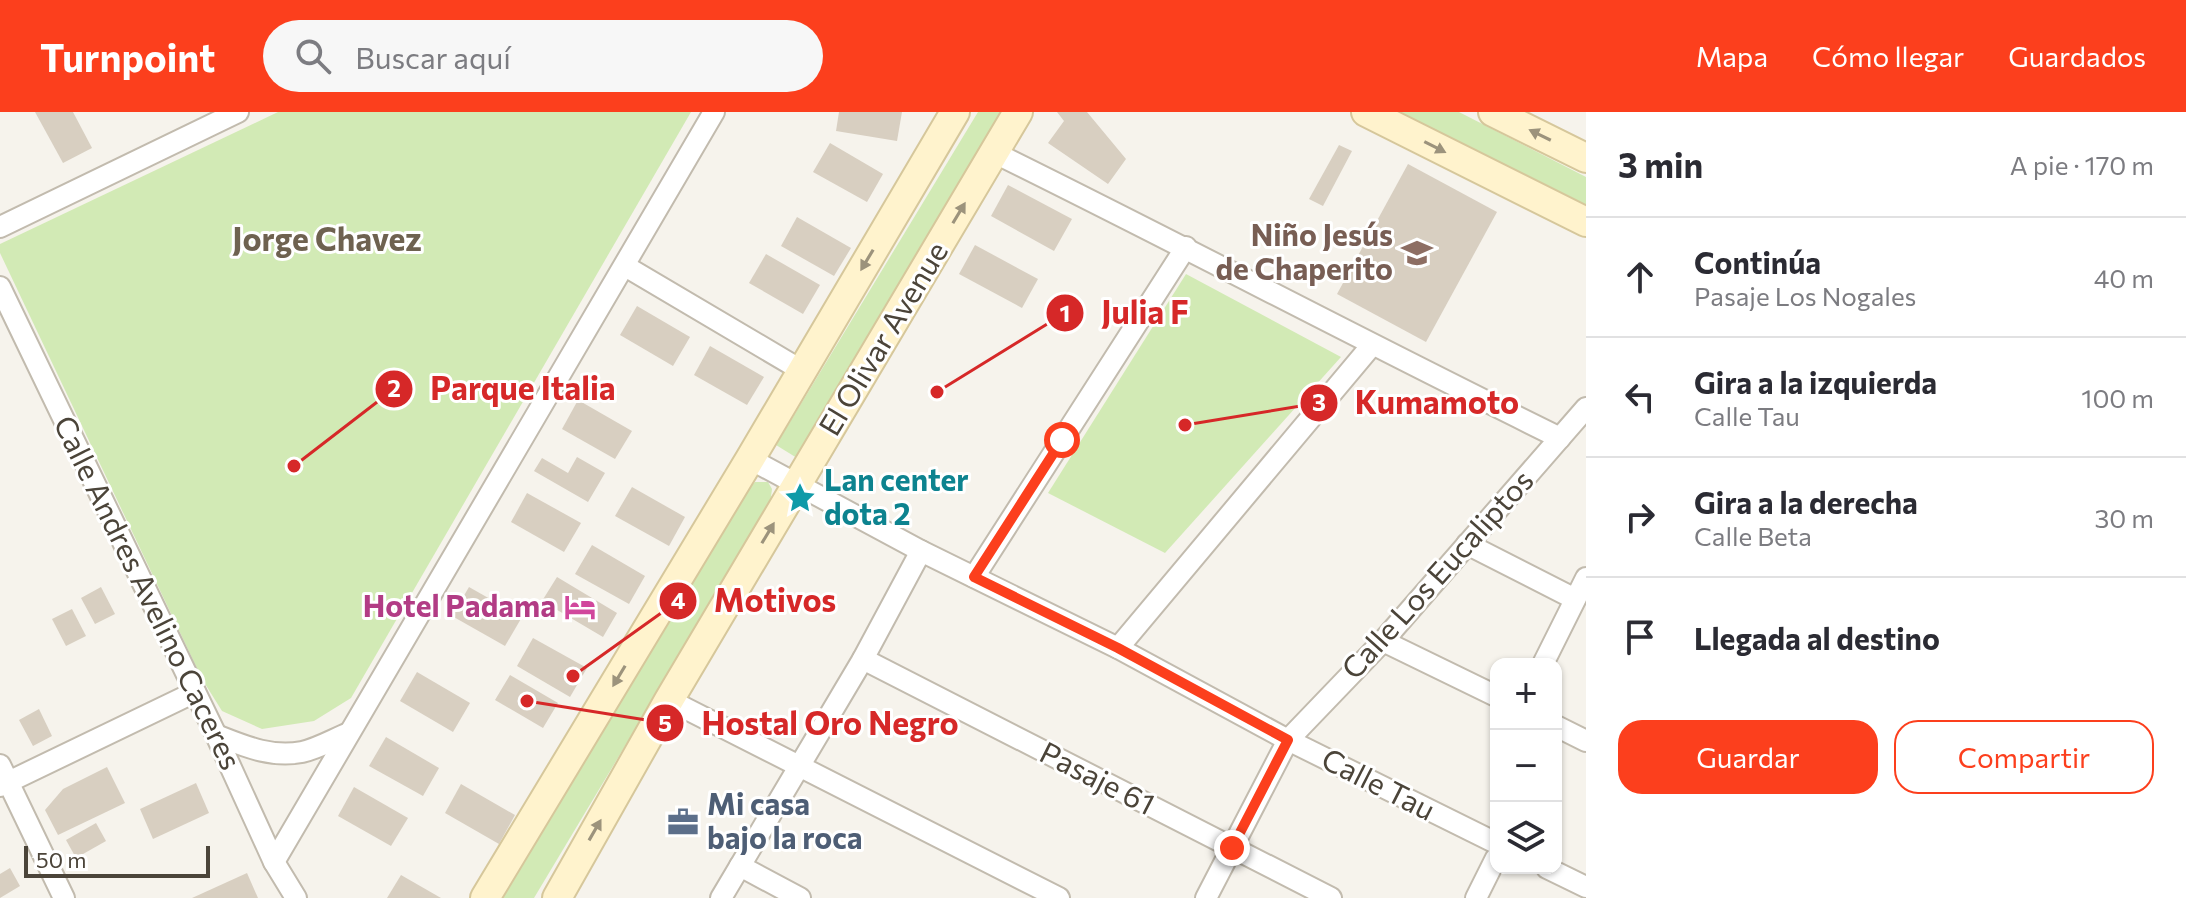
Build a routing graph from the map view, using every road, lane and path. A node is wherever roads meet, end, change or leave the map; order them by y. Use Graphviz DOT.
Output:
graph roads {
  1 [pos="238,112"];
  2 [pos="714,112"];
  3 [pos="940,112"];
  4 [pos="955,112"];
  5 [pos="1366,112"];
  6 [pos="1493,112"];
  7 [pos="1017,115"];
  8 [pos="935,145"];
  9 [pos="995,153"];
  10 [pos="1586,158"];
  11 [pos="1586,222"];
  12 [pos="0,227"];
  13 [pos="1186,247"];
  14 [pos="625,266"];
  15 [pos="0,287"];
  16 [pos="1372,345"];
  17 [pos="801,370"];
  18 [pos="1586,408"];
  19 [pos="1560,438"];
  20 [pos="750,459"];
  21 [pos="797,485"];
  22 [pos="1467,544"];
  23 [pos="921,551"];
  24 [pos="974,577"];
  25 [pos="1586,578"];
  26 [pos="1575,599"];
  27 [pos="1383,641"];
  28 [pos="1118,648"];
  29 [pos="1546,658"];
  30 [pos="863,659"];
  31 [pos="195,692"];
  32 [pos="1490,693"];
  33 [pos="669,700"];
  34 [pos="1562,729"];
  35 [pos="349,733"];
  36 [pos="216,735"];
  37 [pos="1288,740"];
  38 [pos="1586,741"];
  39 [pos="799,766"];
  40 [pos="3,778"];
  41 [pos="1490,840"];
  42 [pos="1232,848"];
  43 [pos="274,862"];
  44 [pos="740,866"];
  45 [pos="1490,870"];
  46 [pos="1559,874"];
  47 [pos="1586,887"];
  48 [pos="64,898"];
  49 [pos="296,898"];
  50 [pos="485,898"];
  51 [pos="557,898"];
  52 [pos="721,898"];
  53 [pos="800,898"];
  54 [pos="1059,898"];
  55 [pos="1206,898"];
  56 [pos="1331,898"];
  57 [pos="1476,898"];
  1 -- 12 [label="street"];
  2 -- 14 [label="street"];
  3 -- 8 [label="main road"];
  4 -- 8 [label="main road, El Olivar Avenue"];
  5 -- 11 [label="main road, one-way"];
  10 -- 6 [label="main road, one-way"];
  7 -- 9 [label="main road, El Olivar Avenue"];
  8 -- 17 [label="main road, El Olivar Avenue, one-way"];
  9 -- 13 [label="street"];
  21 -- 9 [label="main road, El Olivar Avenue, one-way"];
  13 -- 16 [label="street"];
  13 -- 24 [label="street"];
  14 -- 17 [label="street"];
  14 -- 35 [label="street"];
  15 -- 31 [label="street, Calle Andres Avelino Caceres"];
  16 -- 19 [label="street"];
  16 -- 28 [label="street"];
  17 -- 20 [label="main road, El Olivar Avenue"];
  18 -- 19 [label="street, Calle Los Eucaliptos"];
  19 -- 22 [label="street, Calle Los Eucaliptos"];
  20 -- 21 [label="street, Calle Tau"];
  20 -- 50 [label="main road, El Olivar Avenue, one-way"];
  21 -- 23 [label="street, Calle Tau"];
  33 -- 21 [label="main road, El Olivar Avenue, one-way"];
  22 -- 26 [label="street"];
  22 -- 27 [label="street, Calle Los Eucaliptos"];
  23 -- 24 [label="street, Calle Tau"];
  23 -- 30 [label="street"];
  24 -- 28 [label="street, Calle Tau"];
  25 -- 26 [label="street"];
  26 -- 29 [label="street"];
  27 -- 32 [label="street"];
  27 -- 37 [label="street, Calle Los Eucaliptos"];
  28 -- 37 [label="street, Calle Tau"];
  30 -- 39 [label="street"];
  30 -- 42 [label="street, Pasaje 61"];
  31 -- 36 [label="street, Calle Andres Avelino Caceres"];
  31 -- 40 [label="street"];
  33 -- 39 [label="street"];
  51 -- 33 [label="main road, El Olivar Avenue, one-way"];
  34 -- 38 [label="street"];
  35 -- 36 [label="street"];
  35 -- 43 [label="street"];
  36 -- 43 [label="street, Calle Andres Avelino Caceres"];
  37 -- 41 [label="street, Calle Tau"];
  37 -- 42 [label="street, Calle Los Eucaliptos"];
  39 -- 44 [label="street"];
  39 -- 54 [label="street"];
  40 -- 48 [label="street"];
  42 -- 55 [label="street, Calle Los Eucaliptos"];
  42 -- 56 [label="street, Pasaje 61"];
  43 -- 49 [label="street, Calle Andres Avelino Caceres"];
  44 -- 52 [label="street"];
  44 -- 53 [label="street"];
  45 -- 57 [label="street"];
  46 -- 47 [label="street"];
}
